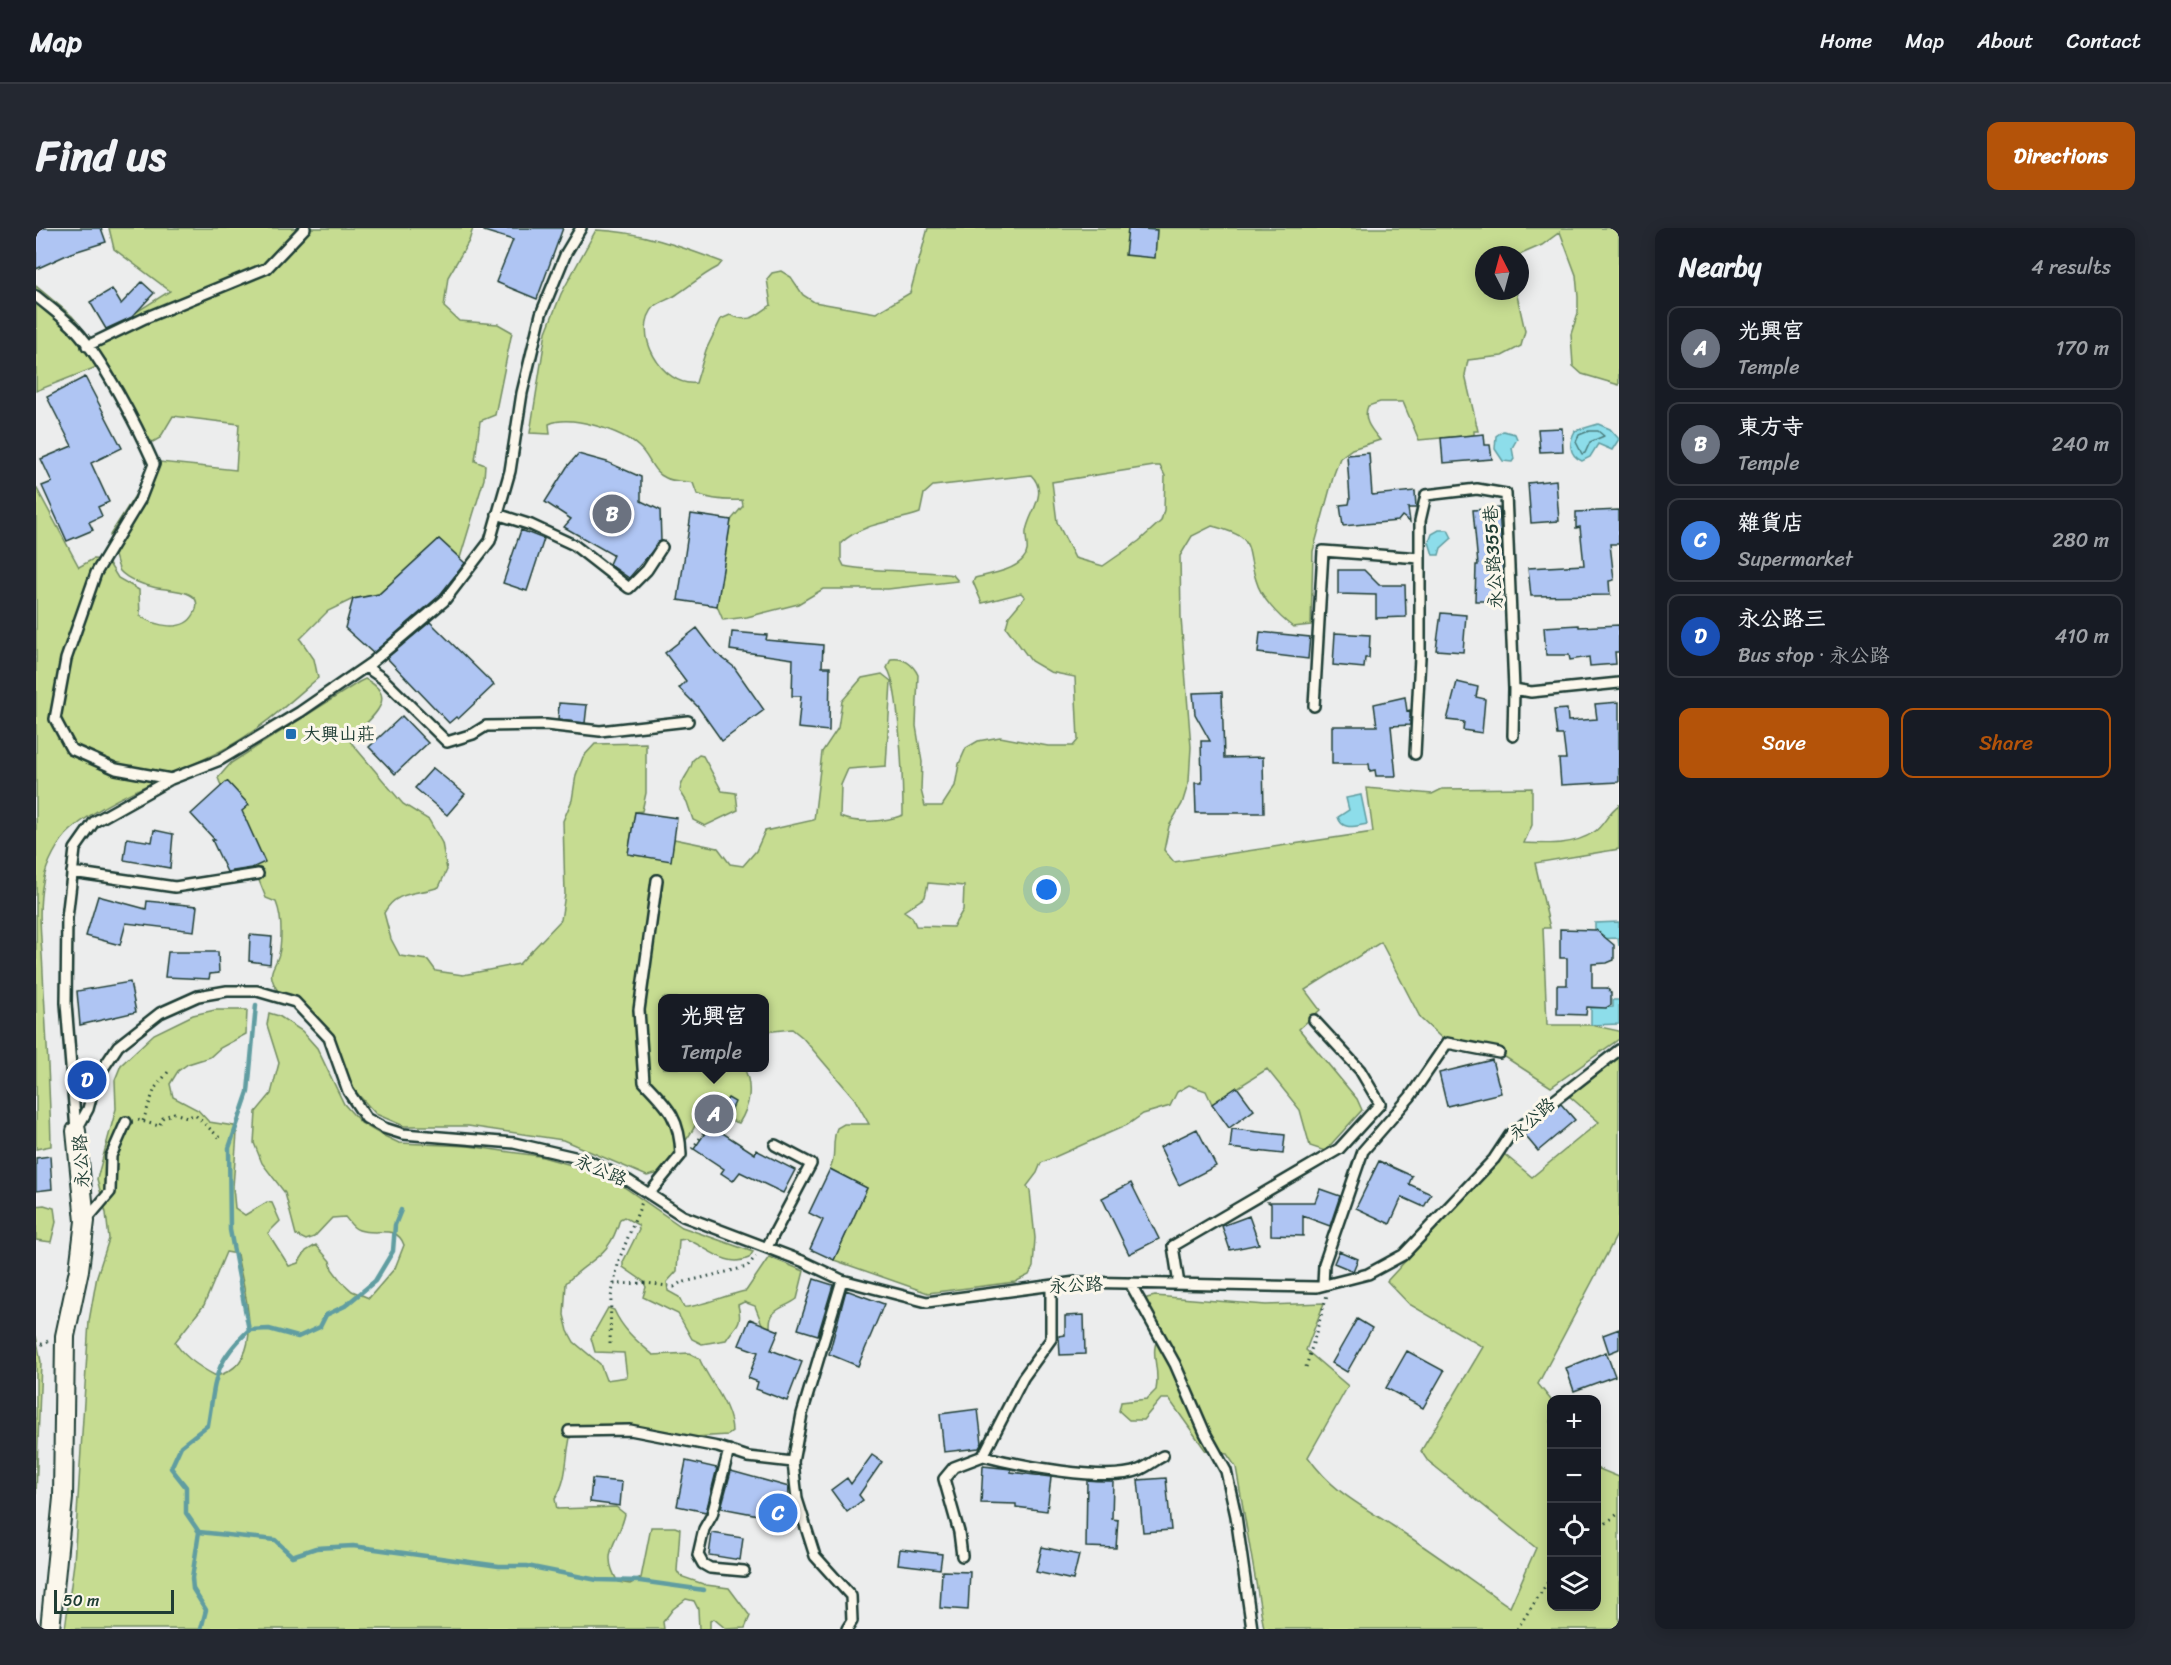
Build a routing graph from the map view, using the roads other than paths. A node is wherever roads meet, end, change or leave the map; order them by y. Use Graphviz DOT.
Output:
graph roads {
  1 [pos="305,228"];
  2 [pos="581,228"];
  3 [pos="36,296"];
  4 [pos="87,346"];
  5 [pos="497,514"];
  6 [pos="662,547"];
  7 [pos="1420,558"];
  8 [pos="366,667"];
  9 [pos="1619,683"];
  10 [pos="1514,689"];
  11 [pos="1314,706"];
  12 [pos="688,721"];
  13 [pos="1513,736"];
  14 [pos="1415,754"];
  15 [pos="171,779"];
  16 [pos="72,872"];
  17 [pos="258,874"];
  18 [pos="657,880"];
  19 [pos="1314,1020"];
  20 [pos="1619,1050"];
  21 [pos="1498,1053"];
  22 [pos="126,1122"];
  23 [pos="76,1131"];
  24 [pos="775,1145"];
  25 [pos="646,1198"];
  26 [pos="86,1221"];
  27 [pos="767,1248"];
  28 [pos="842,1280"];
  29 [pos="1130,1284"];
  30 [pos="1179,1284"];
  31 [pos="1323,1285"];
  32 [pos="1051,1286"];
  33 [pos="569,1431"];
  34 [pos="729,1450"];
  35 [pos="983,1456"];
  36 [pos="1163,1456"];
  37 [pos="793,1462"];
  38 [pos="962,1556"];
  39 [pos="744,1571"];
  40 [pos="50,1629"];
  41 [pos="848,1629"];
  42 [pos="1252,1629"];
  1 -- 4 [label="lane"];
  2 -- 5 [label="lane"];
  3 -- 4 [label="lane"];
  4 -- 15 [label="lane"];
  5 -- 6 [label="lane"];
  5 -- 8 [label="lane"];
  7 -- 10 [label="lane, 永公路355巷"];
  7 -- 11 [label="lane"];
  7 -- 14 [label="lane, 永公路355巷"];
  8 -- 12 [label="lane"];
  8 -- 15 [label="lane"];
  9 -- 10 [label="lane"];
  10 -- 13 [label="lane, 永公路355巷"];
  15 -- 16 [label="lane"];
  16 -- 17 [label="lane"];
  16 -- 23 [label="lane"];
  18 -- 25 [label="lane"];
  19 -- 30 [label="lane"];
  20 -- 31 [label="lane, 永公路"];
  21 -- 31 [label="lane"];
  22 -- 26 [label="lane"];
  23 -- 25 [label="lane, 永公路"];
  23 -- 26 [label="street, 永公路"];
  24 -- 27 [label="lane"];
  25 -- 27 [label="lane, 永公路"];
  26 -- 40 [label="street, 永公路"];
  27 -- 28 [label="lane, 永公路"];
  28 -- 32 [label="lane, 永公路"];
  28 -- 37 [label="lane"];
  29 -- 30 [label="lane, 永公路"];
  29 -- 32 [label="lane, 永公路"];
  29 -- 42 [label="lane"];
  30 -- 31 [label="lane, 永公路"];
  32 -- 35 [label="lane"];
  33 -- 34 [label="lane"];
  34 -- 37 [label="lane"];
  34 -- 39 [label="lane"];
  35 -- 36 [label="lane"];
  35 -- 38 [label="lane"];
  37 -- 41 [label="lane"];
}
